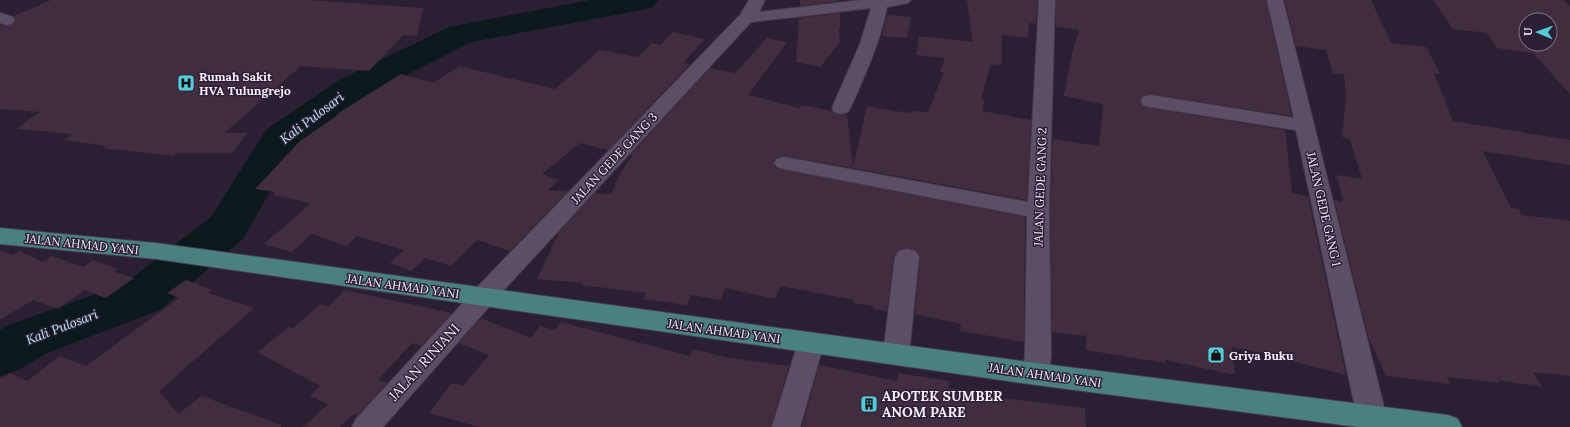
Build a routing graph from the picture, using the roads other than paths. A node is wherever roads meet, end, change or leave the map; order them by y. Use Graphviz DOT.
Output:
graph roads {
  1 [pos="757,0"];
  2 [pos="903,0"];
  3 [pos="1047,0"];
  4 [pos="1275,0"];
  5 [pos="880,3"];
  6 [pos="746,18"];
  7 [pos="1150,101"];
  8 [pos="841,108"];
  9 [pos="1305,126"];
  10 [pos="784,163"];
  11 [pos="1038,211"];
  12 [pos="2,237"];
  13 [pos="906,257"];
  14 [pos="482,298"];
  15 [pos="811,343"];
  16 [pos="896,354"];
  17 [pos="1036,374"];
  18 [pos="1374,422"];
  19 [pos="366,427"];
  20 [pos="786,427"];
  21 [pos="1448,427"];
  1 -- 6 [label="street, JALAN GEDE GANG 3"];
  2 -- 5 [label="street"];
  3 -- 11 [label="street, JALAN GEDE GANG 2"];
  4 -- 9 [label="street, JALAN GEDE GANG 1"];
  5 -- 6 [label="street"];
  5 -- 8 [label="street"];
  6 -- 14 [label="street, JALAN GEDE GANG 3"];
  7 -- 9 [label="street"];
  9 -- 18 [label="street, JALAN GEDE GANG 1"];
  10 -- 11 [label="street"];
  11 -- 17 [label="street, JALAN GEDE GANG 2"];
  12 -- 14 [label="main road, JALAN AHMAD YANI"];
  13 -- 16 [label="street"];
  14 -- 15 [label="main road, JALAN AHMAD YANI"];
  14 -- 19 [label="street, JALAN RINJANI"];
  15 -- 16 [label="main road, JALAN AHMAD YANI"];
  15 -- 20 [label="street"];
  16 -- 17 [label="main road, JALAN AHMAD YANI"];
  17 -- 18 [label="main road, JALAN AHMAD YANI"];
  18 -- 21 [label="main road, JALAN AHMAD YANI"];
}
